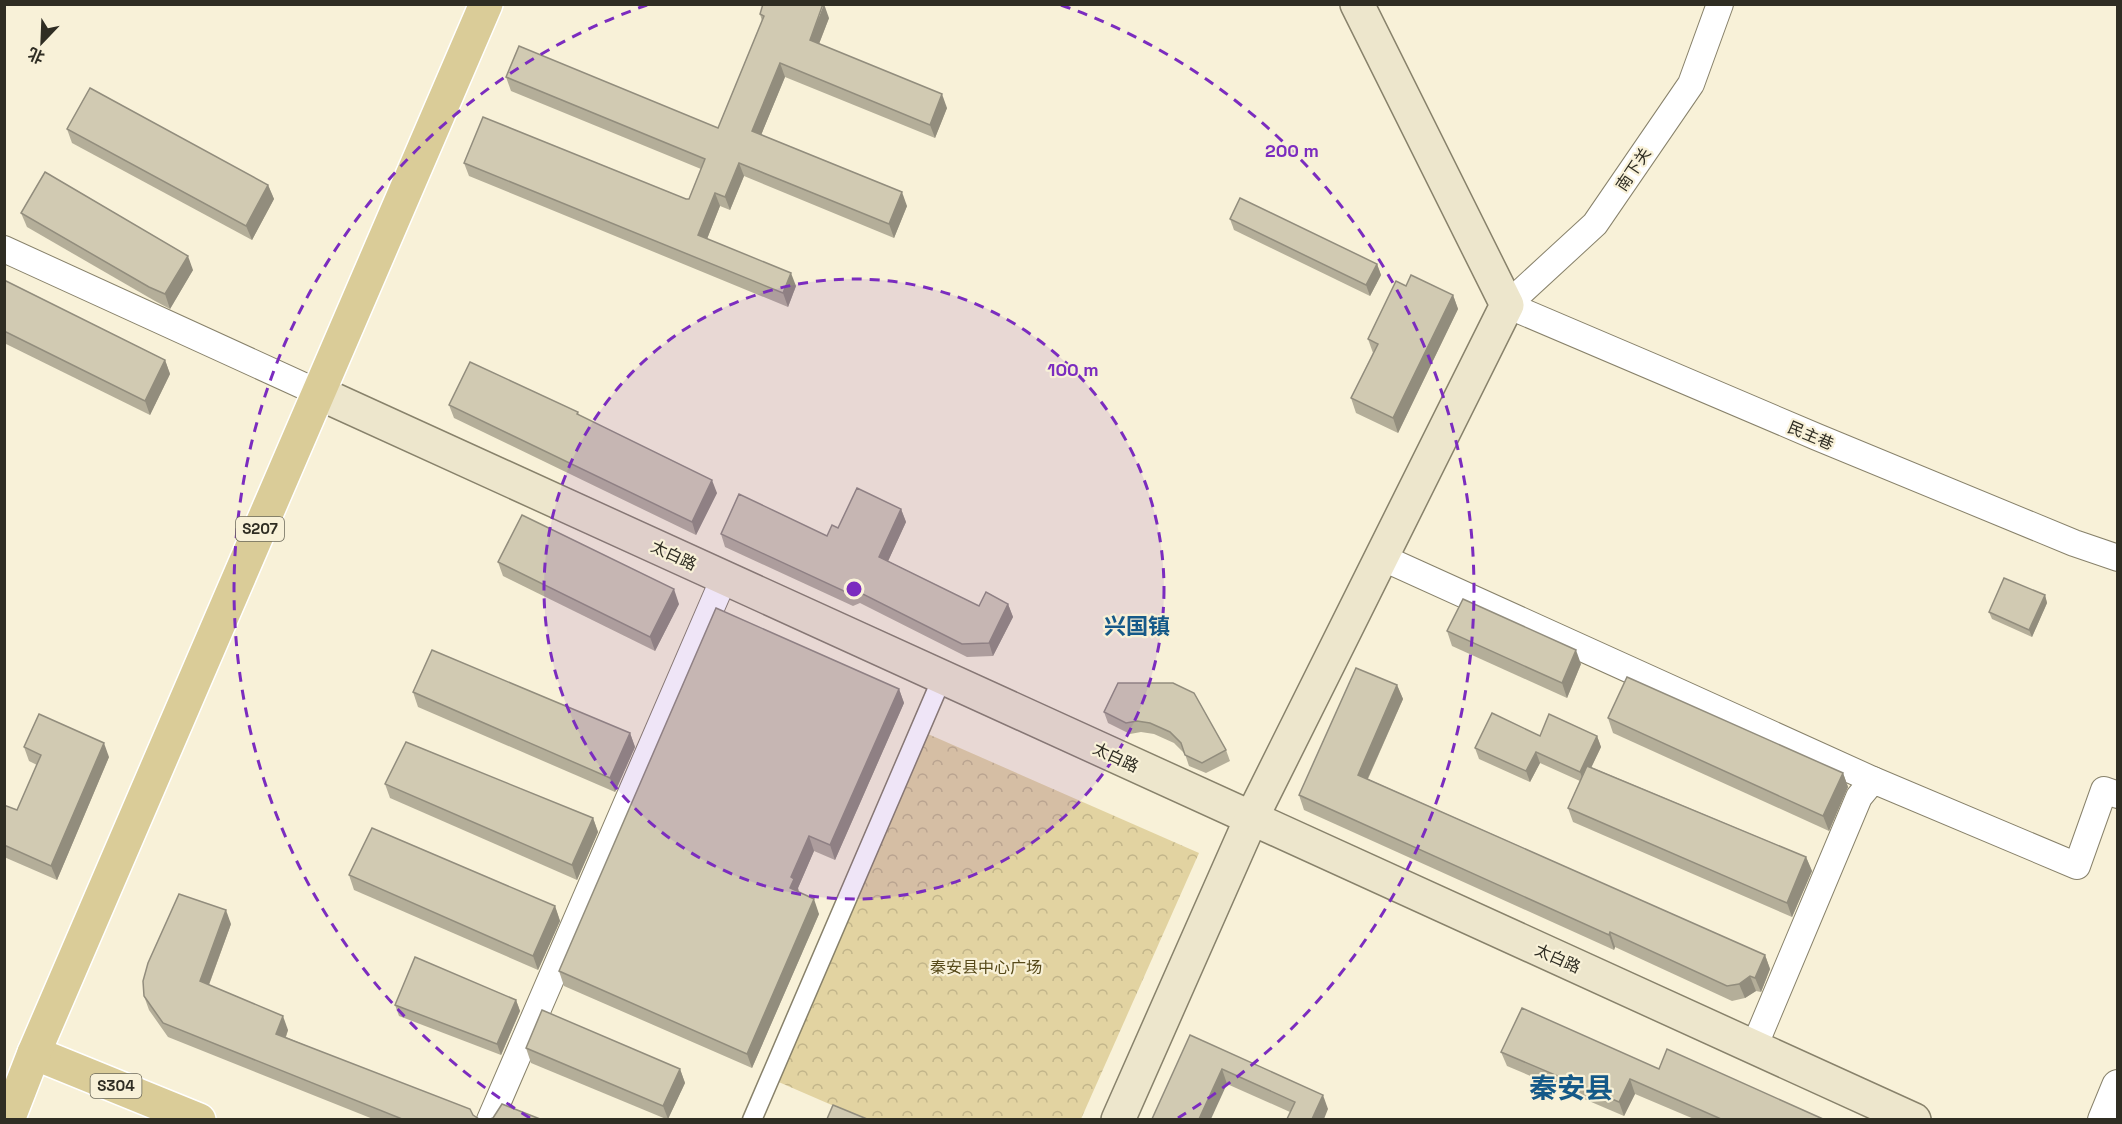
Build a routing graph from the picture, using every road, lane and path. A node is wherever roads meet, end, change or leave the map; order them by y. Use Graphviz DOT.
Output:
graph roads {
  1 [pos="486,4"];
  2 [pos="1357,4"];
  3 [pos="1720,4"];
  4 [pos="4,249"];
  5 [pos="1507,306"];
  6 [pos="319,393"];
  7 [pos="1381,557"];
  8 [pos="2118,558"];
  9 [pos="724,578"];
  10 [pos="942,678"];
  11 [pos="1873,780"];
  12 [pos="2118,795"];
  13 [pos="1251,819"];
  14 [pos="1754,1047"];
  15 [pos="34,1053"];
  16 [pos="2118,1086"];
  17 [pos="9,1107"];
  18 [pos="1873,1111"];
  19 [pos="199,1119"];
  20 [pos="490,1119"];
  21 [pos="752,1119"];
  22 [pos="1118,1119"];
  23 [pos="1914,1119"];
  24 [pos="2104,1119"];
  1 -- 6 [label="main road, S207"];
  2 -- 5 [label="main road"];
  3 -- 5 [label="street, 南下关"];
  4 -- 6 [label="street"];
  5 -- 7 [label="main road"];
  5 -- 8 [label="street, 民主巷"];
  6 -- 9 [label="main road, 太白路"];
  6 -- 15 [label="main road, S207"];
  7 -- 11 [label="street"];
  7 -- 13 [label="main road"];
  9 -- 10 [label="main road, 太白路"];
  9 -- 20 [label="street"];
  10 -- 13 [label="main road, 太白路"];
  10 -- 21 [label="street"];
  11 -- 12 [label="street"];
  11 -- 14 [label="street"];
  13 -- 14 [label="main road, 太白路"];
  13 -- 22 [label="main road"];
  14 -- 18 [label="main road, 太白路"];
  15 -- 17 [label="main road, S207"];
  15 -- 19 [label="main road, S304"];
  16 -- 24 [label="street"];
  18 -- 23 [label="main road, 太白路"];
}
